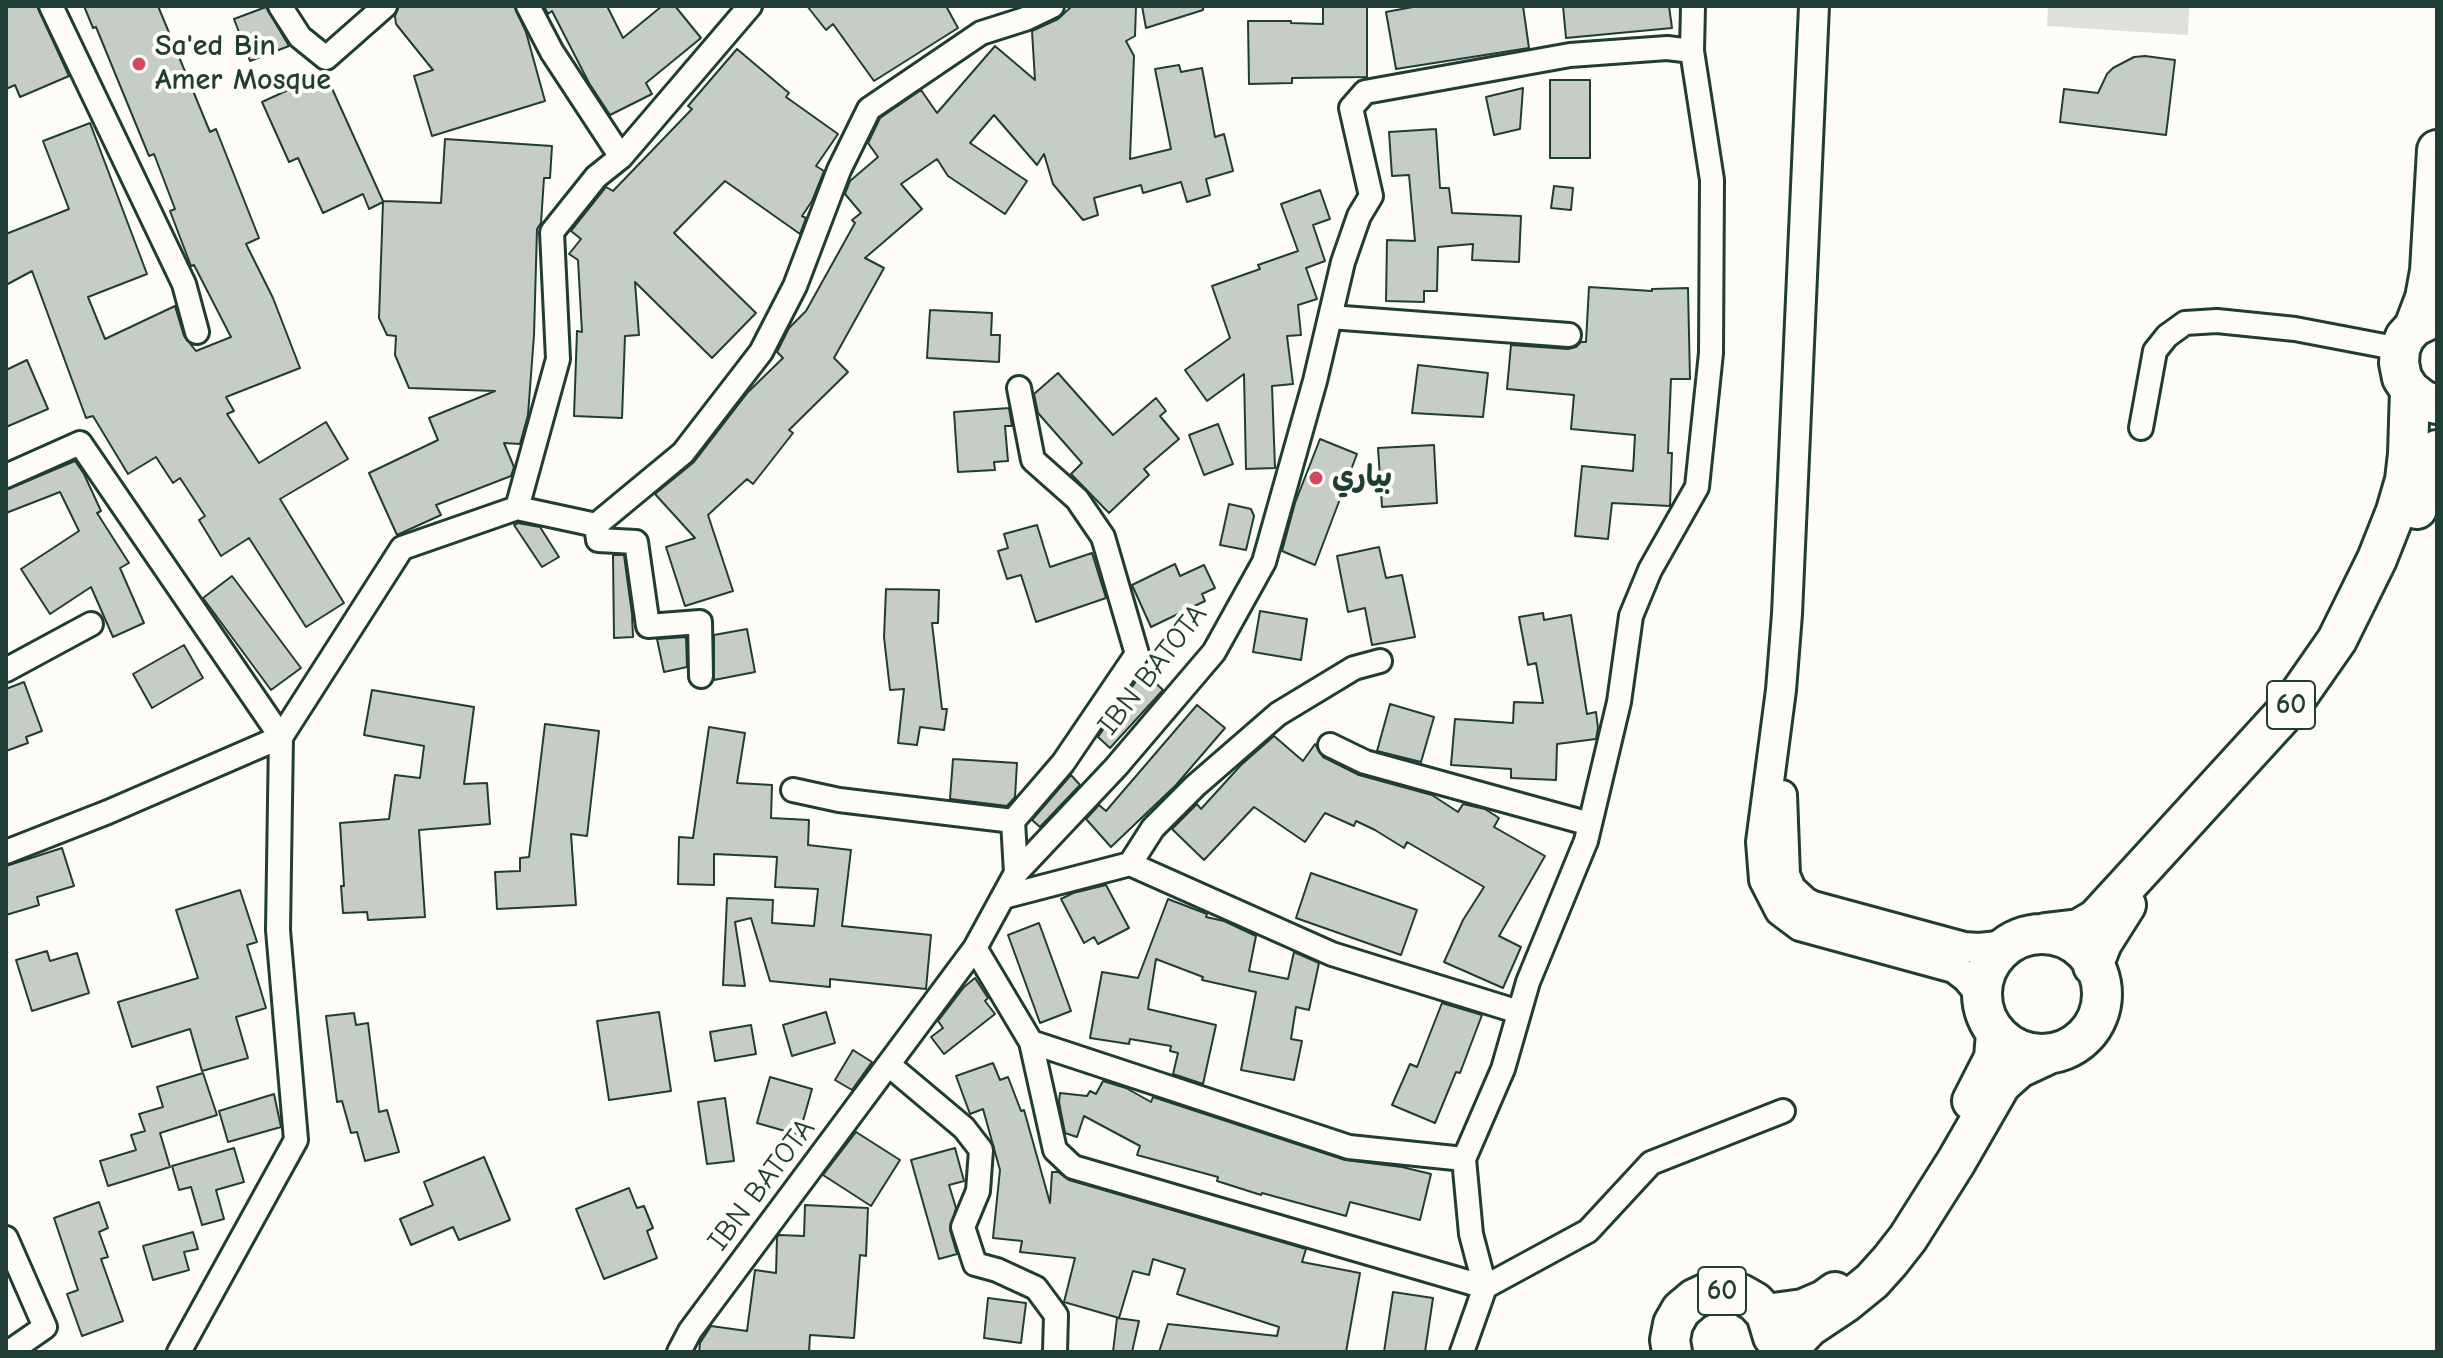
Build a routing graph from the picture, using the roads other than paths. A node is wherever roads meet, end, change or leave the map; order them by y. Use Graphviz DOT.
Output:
graph roads {
  1 [pos="51,6"];
  2 [pos="280,6"];
  3 [pos="385,6"];
  4 [pos="528,6"];
  5 [pos="750,6"];
  6 [pos="1052,6"];
  7 [pos="1693,6"];
  8 [pos="1814,6"];
  9 [pos="1022,13"];
  10 [pos="1692,51"];
  11 [pos="2437,150"];
  12 [pos="621,157"];
  13 [pos="1330,317"];
  14 [pos="2417,331"];
  15 [pos="197,332"];
  16 [pos="1569,335"];
  17 [pos="1019,388"];
  18 [pos="2423,397"];
  19 [pos="2141,428"];
  20 [pos="2437,450"];
  21 [pos="6,476"];
  22 [pos="2437,484"];
  23 [pos="517,508"];
  24 [pos="596,525"];
  25 [pos="2398,560"];
  26 [pos="91,624"];
  27 [pos="1380,661"];
  28 [pos="6,670"];
  29 [pos="701,676"];
  30 [pos="281,737"];
  31 [pos="1330,745"];
  32 [pos="793,790"];
  33 [pos="1013,821"];
  34 [pos="1590,824"];
  35 [pos="6,852"];
  36 [pos="1130,864"];
  37 [pos="1016,873"];
  38 [pos="1003,897"];
  39 [pos="1852,930"];
  40 [pos="2045,933"];
  41 [pos="2008,945"];
  42 [pos="975,948"];
  43 [pos="2093,966"];
  44 [pos="1982,996"];
  45 [pos="1519,1012"];
  46 [pos="1996,1033"];
  47 [pos="1031,1042"];
  48 [pos="2049,1054"];
  49 [pos="889,1065"];
  50 [pos="1783,1111"];
  51 [pos="1464,1159"];
  52 [pos="6,1238"];
  53 [pos="1485,1287"];
  54 [pos="1766,1314"];
  55 [pos="9,1352"];
  56 [pos="179,1352"];
  57 [pos="679,1352"];
  58 [pos="1055,1352"];
  59 [pos="1462,1352"];
  60 [pos="1672,1352"];
  61 [pos="1773,1352"];
  62 [pos="1785,1352"];
  1 -- 15 [label="street"];
  2 -- 3 [label="street"];
  4 -- 12 [label="street"];
  5 -- 12 [label="street"];
  6 -- 9 [label="street"];
  7 -- 10 [label="street"];
  8 -- 39 [label="street"];
  9 -- 24 [label="street"];
  10 -- 13 [label="street, IBN BATOTA"];
  10 -- 34 [label="street"];
  11 -- 14 [label="highway"];
  12 -- 23 [label="street"];
  13 -- 16 [label="street"];
  13 -- 37 [label="street, IBN BATOTA"];
  14 -- 18 [label="highway, 60"];
  14 -- 19 [label="street"];
  17 -- 33 [label="street"];
  18 -- 40 [label="highway, 60"];
  20 -- 25 [label="highway, 60"];
  21 -- 30 [label="street"];
  22 -- 25 [label="highway"];
  23 -- 24 [label="street"];
  23 -- 30 [label="street"];
  24 -- 29 [label="street"];
  25 -- 43 [label="highway, 60"];
  26 -- 28 [label="street"];
  27 -- 36 [label="street"];
  30 -- 35 [label="street"];
  30 -- 56 [label="street"];
  31 -- 34 [label="street"];
  32 -- 33 [label="street"];
  33 -- 37 [label="street"];
  34 -- 45 [label="street"];
  36 -- 38 [label="street"];
  36 -- 45 [label="street"];
  37 -- 38 [label="street, IBN BATOTA"];
  38 -- 42 [label="street, IBN BATOTA"];
  39 -- 41 [label="street"];
  39 -- 44 [label="street"];
  40 -- 41 [label="highway, 60"];
  40 -- 43 [label="highway"];
  41 -- 44 [label="highway"];
  42 -- 47 [label="street"];
  42 -- 49 [label="street, IBN BATOTA"];
  43 -- 48 [label="highway"];
  44 -- 46 [label="highway"];
  45 -- 51 [label="street"];
  46 -- 48 [label="highway"];
  46 -- 54 [label="highway, 60"];
  47 -- 51 [label="street"];
  47 -- 53 [label="street"];
  48 -- 62 [label="highway"];
  49 -- 57 [label="street, IBN BATOTA"];
  49 -- 58 [label="street"];
  50 -- 53 [label="street"];
  51 -- 53 [label="street"];
  52 -- 55 [label="street"];
  53 -- 59 [label="street"];
  54 -- 60 [label="highway, 60"];
  54 -- 61 [label="highway, 60"];
}
